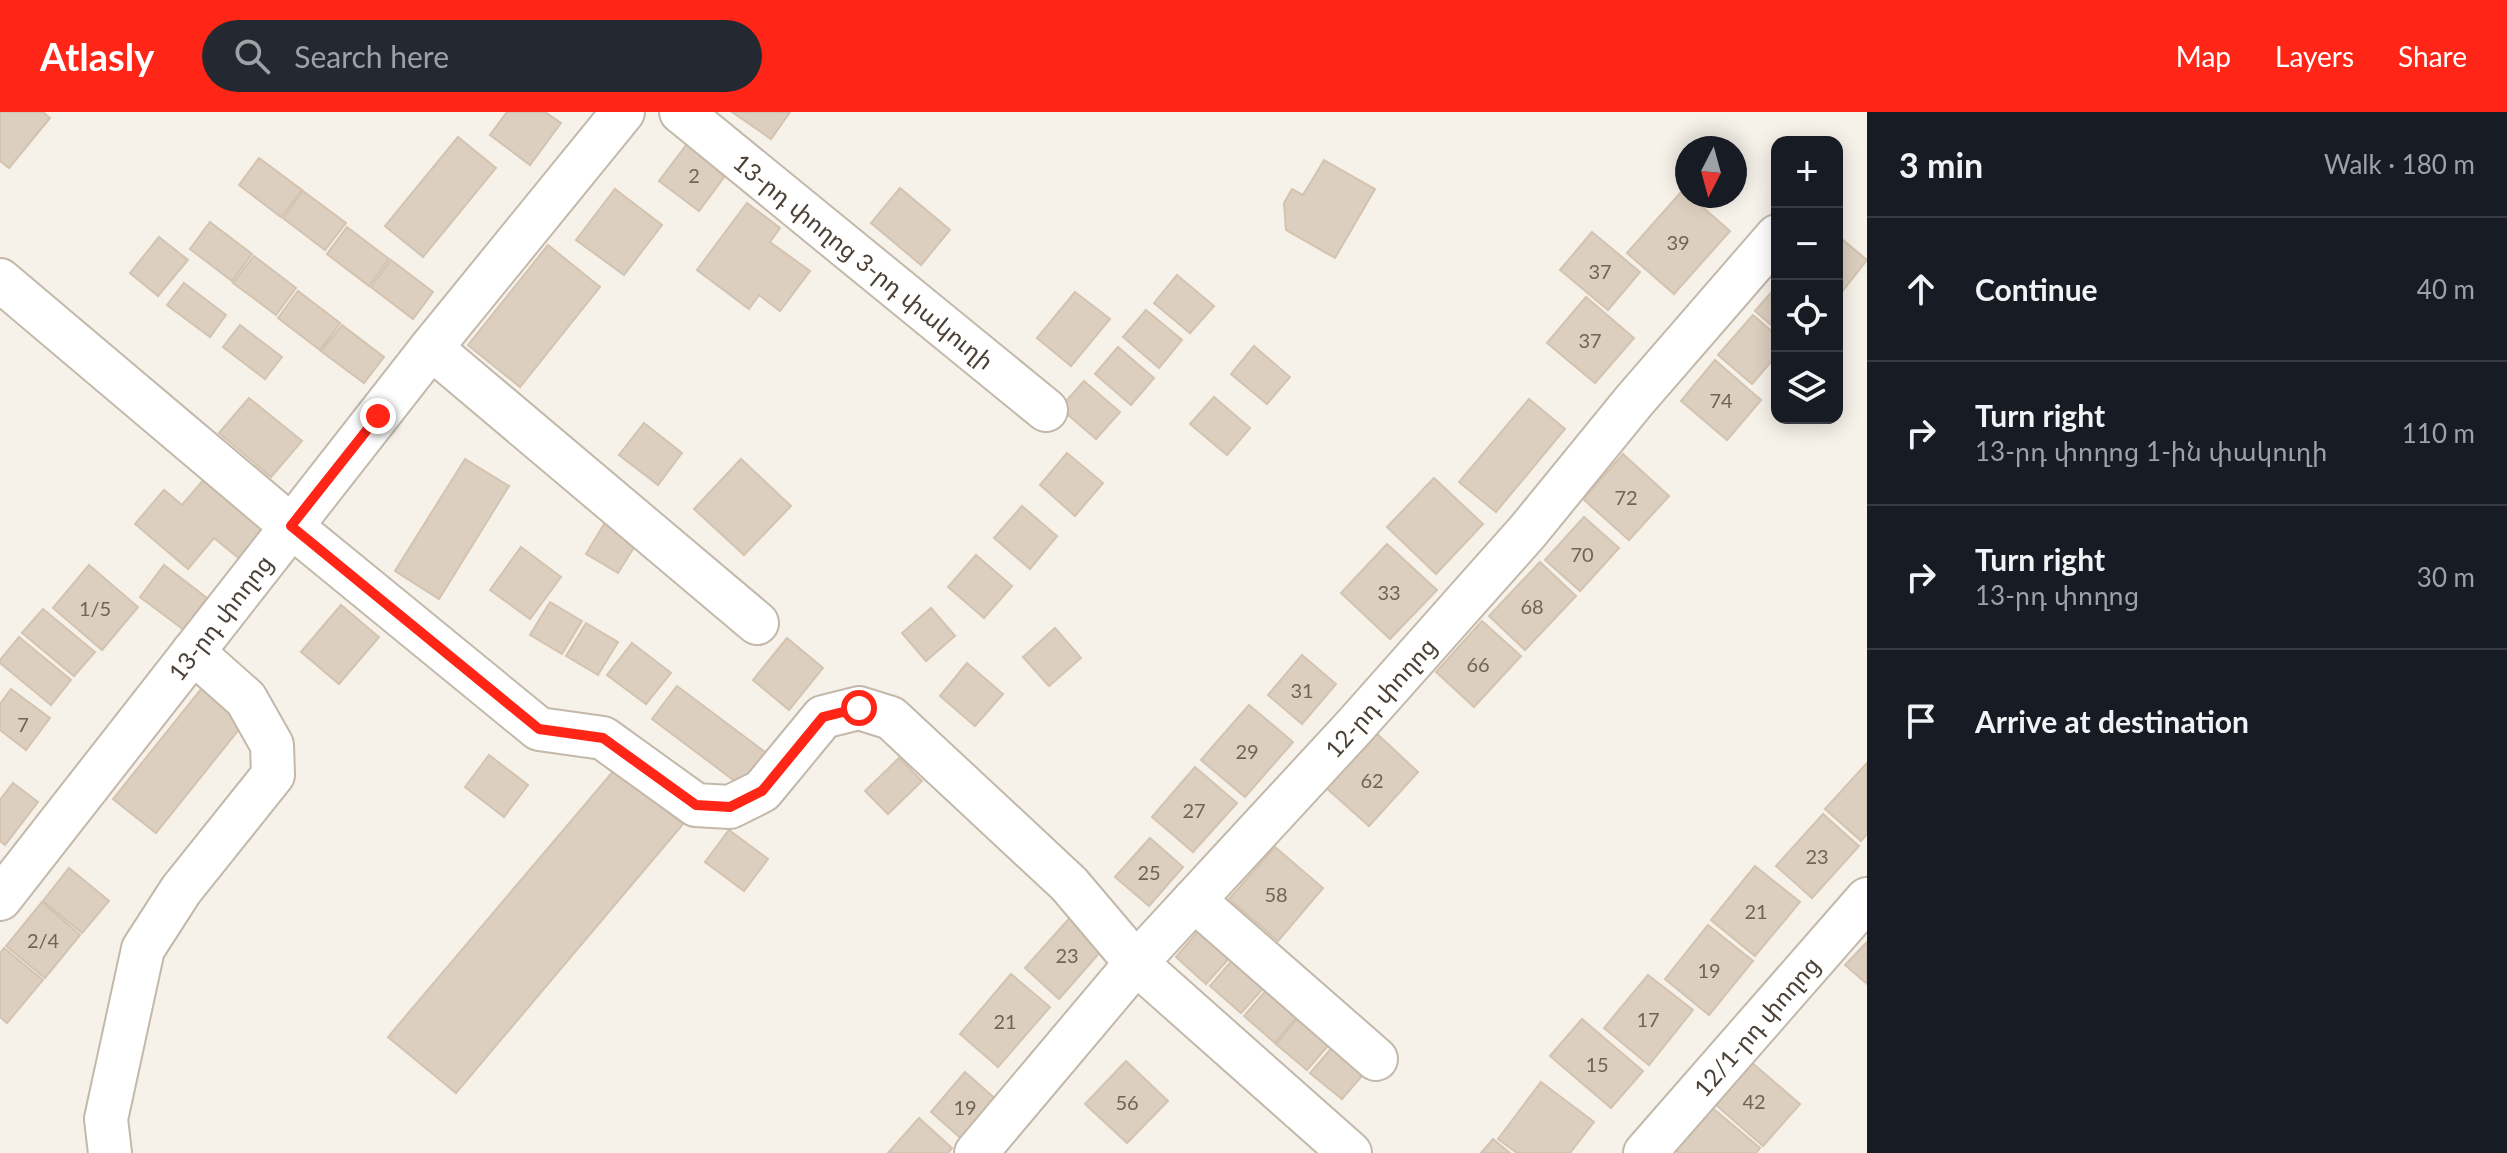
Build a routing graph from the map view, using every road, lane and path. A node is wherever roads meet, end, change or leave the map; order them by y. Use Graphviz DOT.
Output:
graph roads {
  1 [pos="623,112"];
  2 [pos="681,112"];
  3 [pos="1771,243"];
  4 [pos="0,280"];
  5 [pos="431,348"];
  6 [pos="1046,410"];
  7 [pos="291,526"];
  8 [pos="757,623"];
  9 [pos="193,652"];
  10 [pos="0,899"];
  11 [pos="1867,899"];
  12 [pos="1194,900"];
  13 [pos="1136,963"];
  14 [pos="1376,1059"];
  15 [pos="110,1153"];
  16 [pos="976,1153"];
  17 [pos="1350,1153"];
  18 [pos="1645,1153"];
  1 -- 5 [label="street, 13-րդ փողոց"];
  2 -- 6 [label="street, 13-րդ փողոց 3-րդ փակուղի"];
  3 -- 12 [label="street, 12-րդ փողոց"];
  4 -- 7 [label="street"];
  5 -- 7 [label="street, 13-րդ փողոց"];
  5 -- 8 [label="street"];
  7 -- 9 [label="street, 13-րդ փողոց"];
  7 -- 13 [label="street"];
  9 -- 10 [label="street, 13-րդ փողոց"];
  9 -- 15 [label="street"];
  11 -- 18 [label="street, 12/1-րդ փողոց"];
  12 -- 13 [label="street, 12-րդ փողոց"];
  12 -- 14 [label="street"];
  13 -- 16 [label="street, 12-րդ փողոց"];
  13 -- 17 [label="street"];
}
